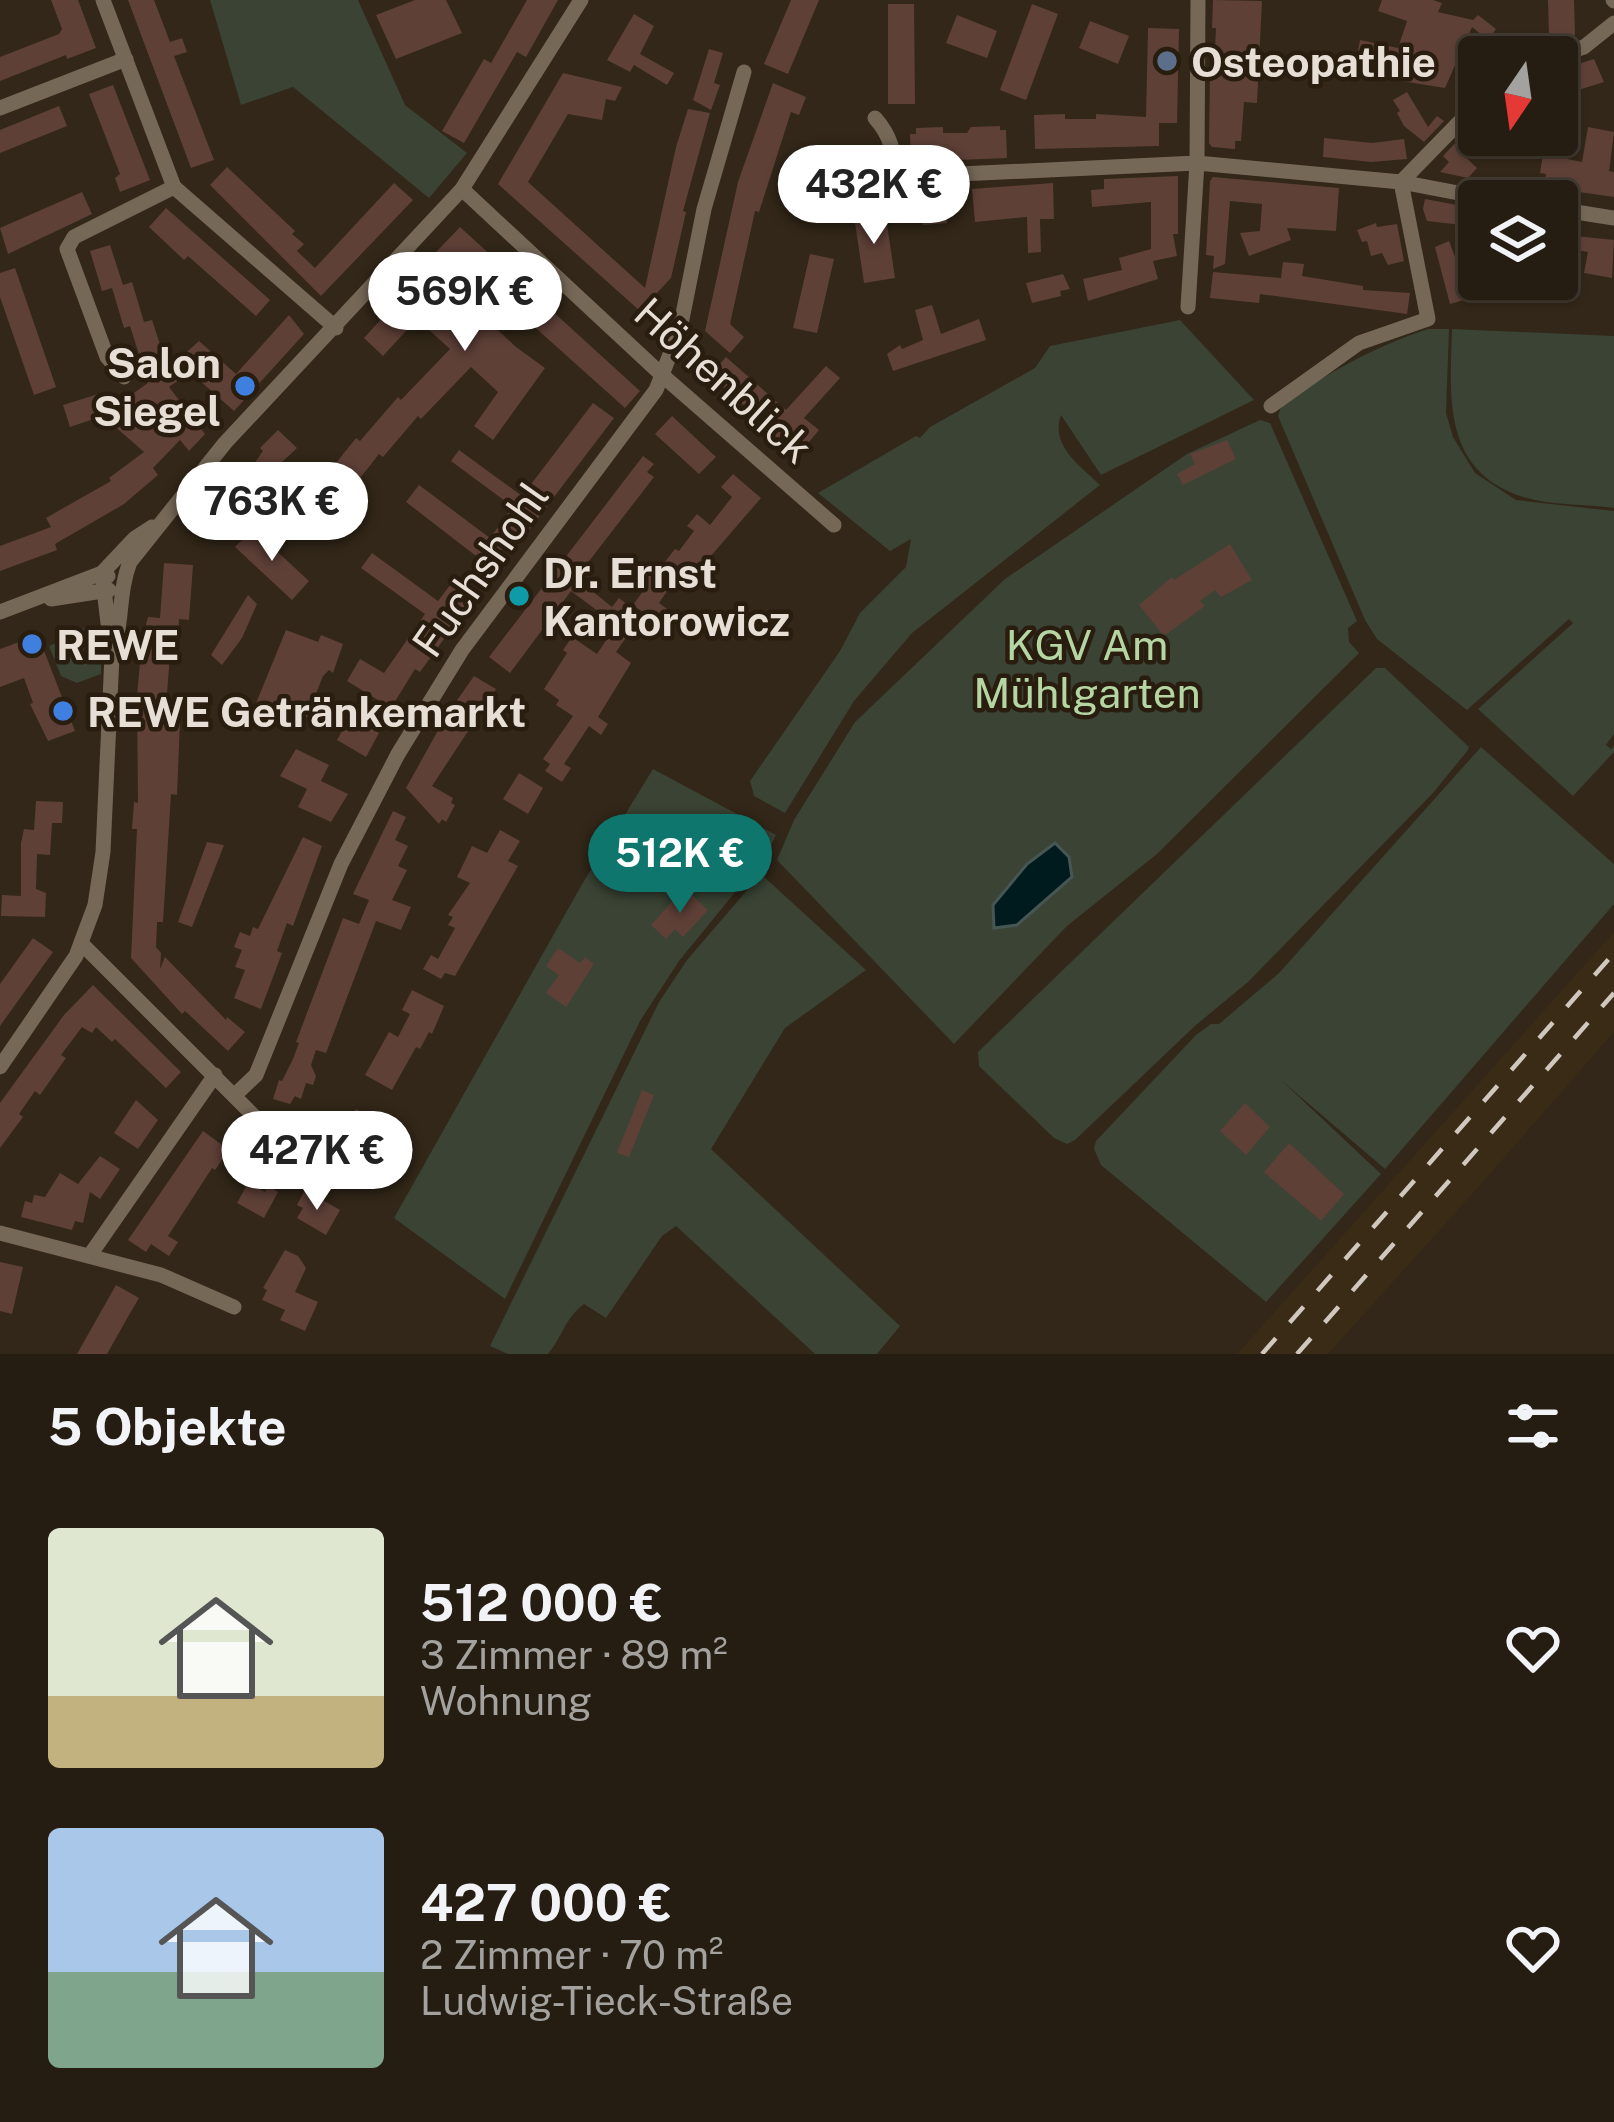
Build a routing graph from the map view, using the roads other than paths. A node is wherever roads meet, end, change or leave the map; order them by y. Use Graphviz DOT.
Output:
graph roads {
  1 [pos="103,0"];
  2 [pos="581,0"];
  3 [pos="1198,0"];
  4 [pos="1614,22"];
  5 [pos="1578,48"];
  6 [pos="126,59"];
  7 [pos="744,72"];
  8 [pos="0,109"];
  9 [pos="875,118"];
  10 [pos="1458,124"];
  11 [pos="1197,163"];
  12 [pos="1401,182"];
  13 [pos="173,187"];
  14 [pos="462,189"];
  15 [pos="1458,193"];
  16 [pos="1578,212"];
  17 [pos="1614,218"];
  18 [pos="1188,307"];
  19 [pos="336,328"];
  20 [pos="662,375"];
  21 [pos="124,377"];
  22 [pos="1271,406"];
  23 [pos="161,521"];
  24 [pos="834,525"];
  25 [pos="102,573"];
  26 [pos="122,581"];
  27 [pos="103,594"];
  28 [pos="24,603"];
  29 [pos="0,612"];
  30 [pos="112,656"];
  31 [pos="82,944"];
  32 [pos="0,1067"];
  33 [pos="215,1075"];
  34 [pos="236,1095"];
  35 [pos="316,1167"];
  36 [pos="0,1233"];
  37 [pos="90,1255"];
  38 [pos="234,1307"];
  1 -- 6 [label="street"];
  2 -- 14 [label="street"];
  3 -- 11 [label="street"];
  4 -- 5 [label="street"];
  6 -- 8 [label="street"];
  6 -- 13 [label="street"];
  7 -- 20 [label="street, Fuchshohl"];
  9 -- 11 [label="street"];
  10 -- 12 [label="street"];
  11 -- 12 [label="street"];
  11 -- 18 [label="street"];
  12 -- 15 [label="street"];
  12 -- 22 [label="street"];
  13 -- 19 [label="street"];
  13 -- 21 [label="street"];
  14 -- 19 [label="street"];
  14 -- 20 [label="street, Höhenblick"];
  16 -- 17 [label="street"];
  19 -- 23 [label="street"];
  20 -- 24 [label="street, Höhenblick"];
  20 -- 34 [label="street, Fuchshohl"];
  23 -- 25 [label="street"];
  23 -- 26 [label="street"];
  25 -- 26 [label="street"];
  25 -- 27 [label="street"];
  25 -- 28 [label="street"];
  26 -- 27 [label="street"];
  26 -- 30 [label="street"];
  27 -- 28 [label="street"];
  27 -- 30 [label="street"];
  28 -- 29 [label="street"];
  30 -- 31 [label="street"];
  31 -- 32 [label="street"];
  31 -- 33 [label="street"];
  33 -- 34 [label="street"];
  33 -- 37 [label="street"];
  34 -- 35 [label="street"];
  36 -- 37 [label="street"];
  37 -- 38 [label="street"];
}
